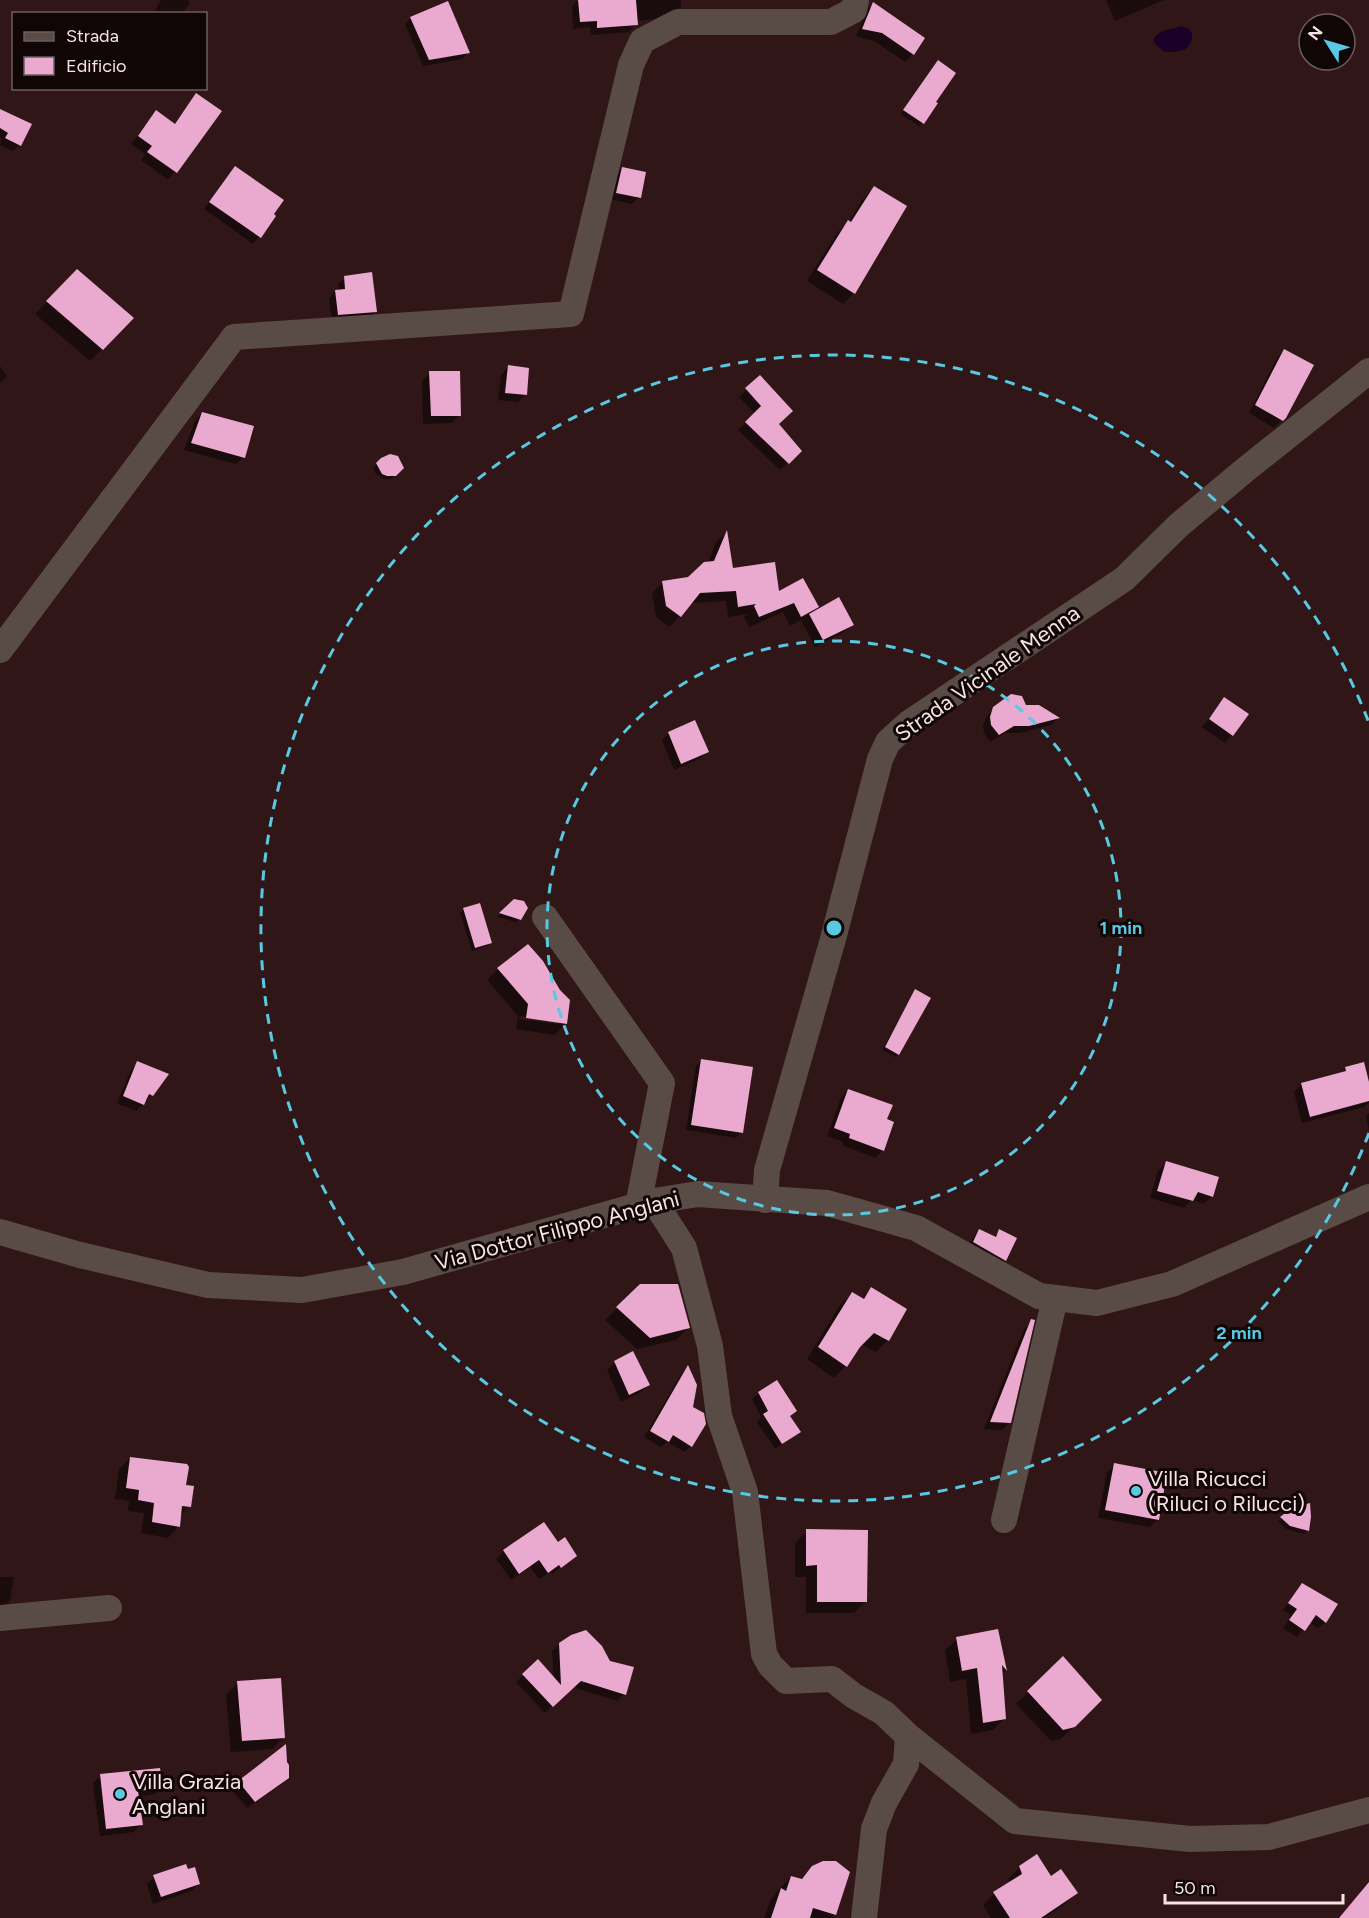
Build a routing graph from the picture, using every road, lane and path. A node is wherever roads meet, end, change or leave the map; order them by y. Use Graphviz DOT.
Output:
graph roads {
  1 [pos="856,0"];
  2 [pos="1369,371"];
  3 [pos="0,650"];
  4 [pos="545,917"];
  5 [pos="1369,1197"];
  6 [pos="765,1200"];
  7 [pos="646,1203"];
  8 [pos="0,1232"];
  9 [pos="1055,1298"];
  10 [pos="1004,1520"];
  11 [pos="109,1608"];
  12 [pos="0,1618"];
  13 [pos="909,1736"];
  14 [pos="1369,1810"];
  15 [pos="864,1918"];
  1 -- 3 [label="street"];
  2 -- 6 [label="street, Strada Vicinale Menna"];
  4 -- 7 [label="street"];
  5 -- 9 [label="street, Via Dottor Filippo Anglani"];
  6 -- 7 [label="street, Via Dottor Filippo Anglani"];
  6 -- 9 [label="street, Via Dottor Filippo Anglani"];
  7 -- 8 [label="street, Via Dottor Filippo Anglani"];
  7 -- 13 [label="street"];
  9 -- 10 [label="street"];
  11 -- 12 [label="street"];
  13 -- 14 [label="street"];
  13 -- 15 [label="street"];
}
